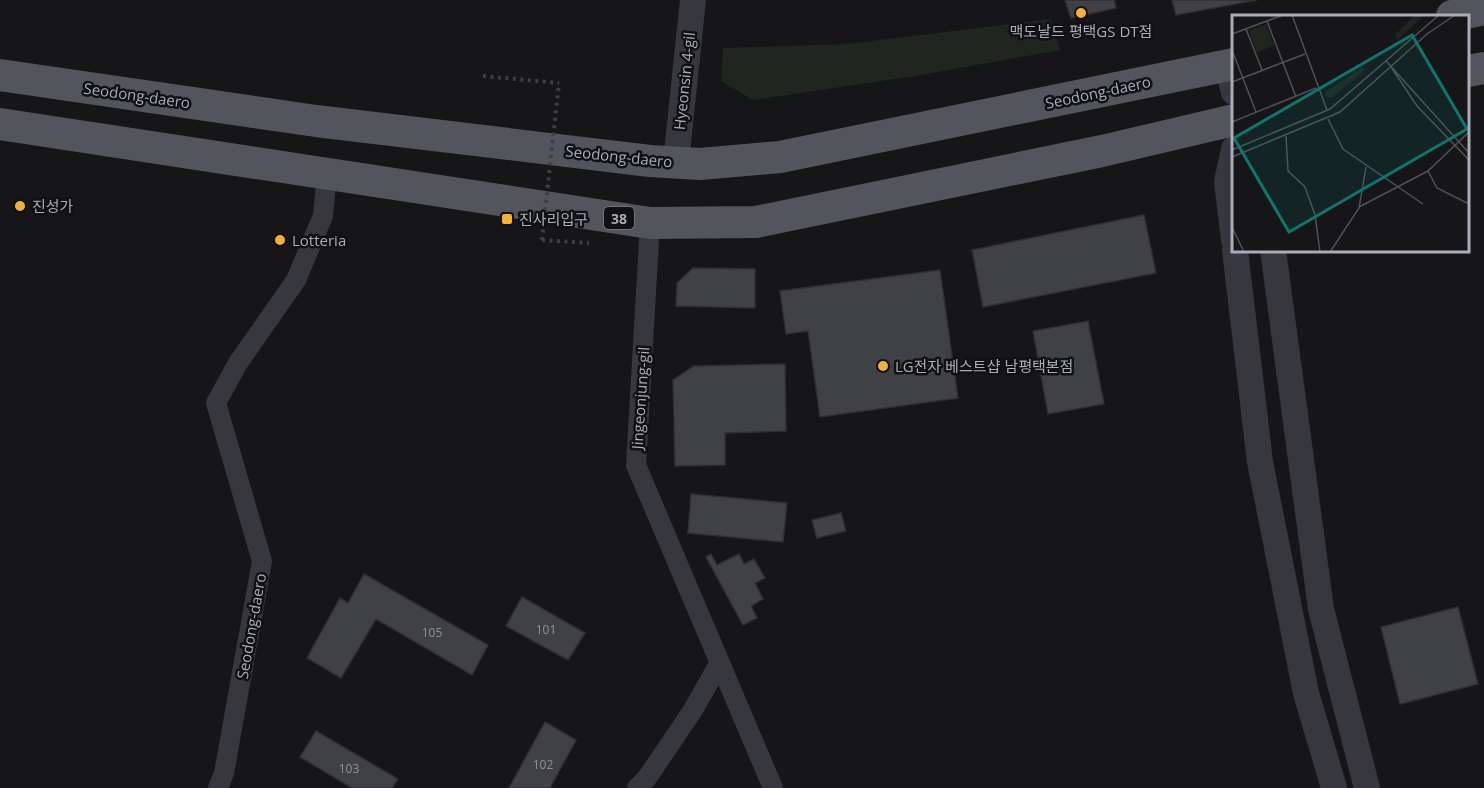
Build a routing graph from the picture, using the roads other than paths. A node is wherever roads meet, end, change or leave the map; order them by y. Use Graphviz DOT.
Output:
graph roads {
  1 [pos="693,0"];
  2 [pos="1484,9"];
  3 [pos="1457,15"];
  4 [pos="1484,68"];
  5 [pos="1469,72"];
  6 [pos="1231,74"];
  7 [pos="0,75"];
  8 [pos="1232,120"];
  9 [pos="0,124"];
  10 [pos="1232,154"];
  11 [pos="676,162"];
  12 [pos="327,174"];
  13 [pos="650,223"];
  14 [pos="1232,230"];
  15 [pos="1235,252"];
  16 [pos="1273,252"];
  17 [pos="719,664"];
  18 [pos="218,788"];
  19 [pos="637,788"];
  20 [pos="773,788"];
  21 [pos="1334,788"];
  22 [pos="1367,788"];
  1 -- 11 [label="street, Hyeonsin 4-gil"];
  2 -- 3 [label="main road"];
  4 -- 5 [label="main road"];
  6 -- 11 [label="main road, Seodong-daero"];
  7 -- 11 [label="main road, Seodong-daero"];
  8 -- 13 [label="main road, 38"];
  9 -- 12 [label="main road, 38"];
  10 -- 14 [label="street"];
  12 -- 13 [label="main road, 38"];
  12 -- 18 [label="street, Seodong-daero"];
  13 -- 17 [label="street, Jingeonjung-gil"];
  15 -- 21 [label="street"];
  16 -- 22 [label="street"];
  17 -- 19 [label="street"];
  17 -- 20 [label="street, Jingeonjung-gil"];
}
